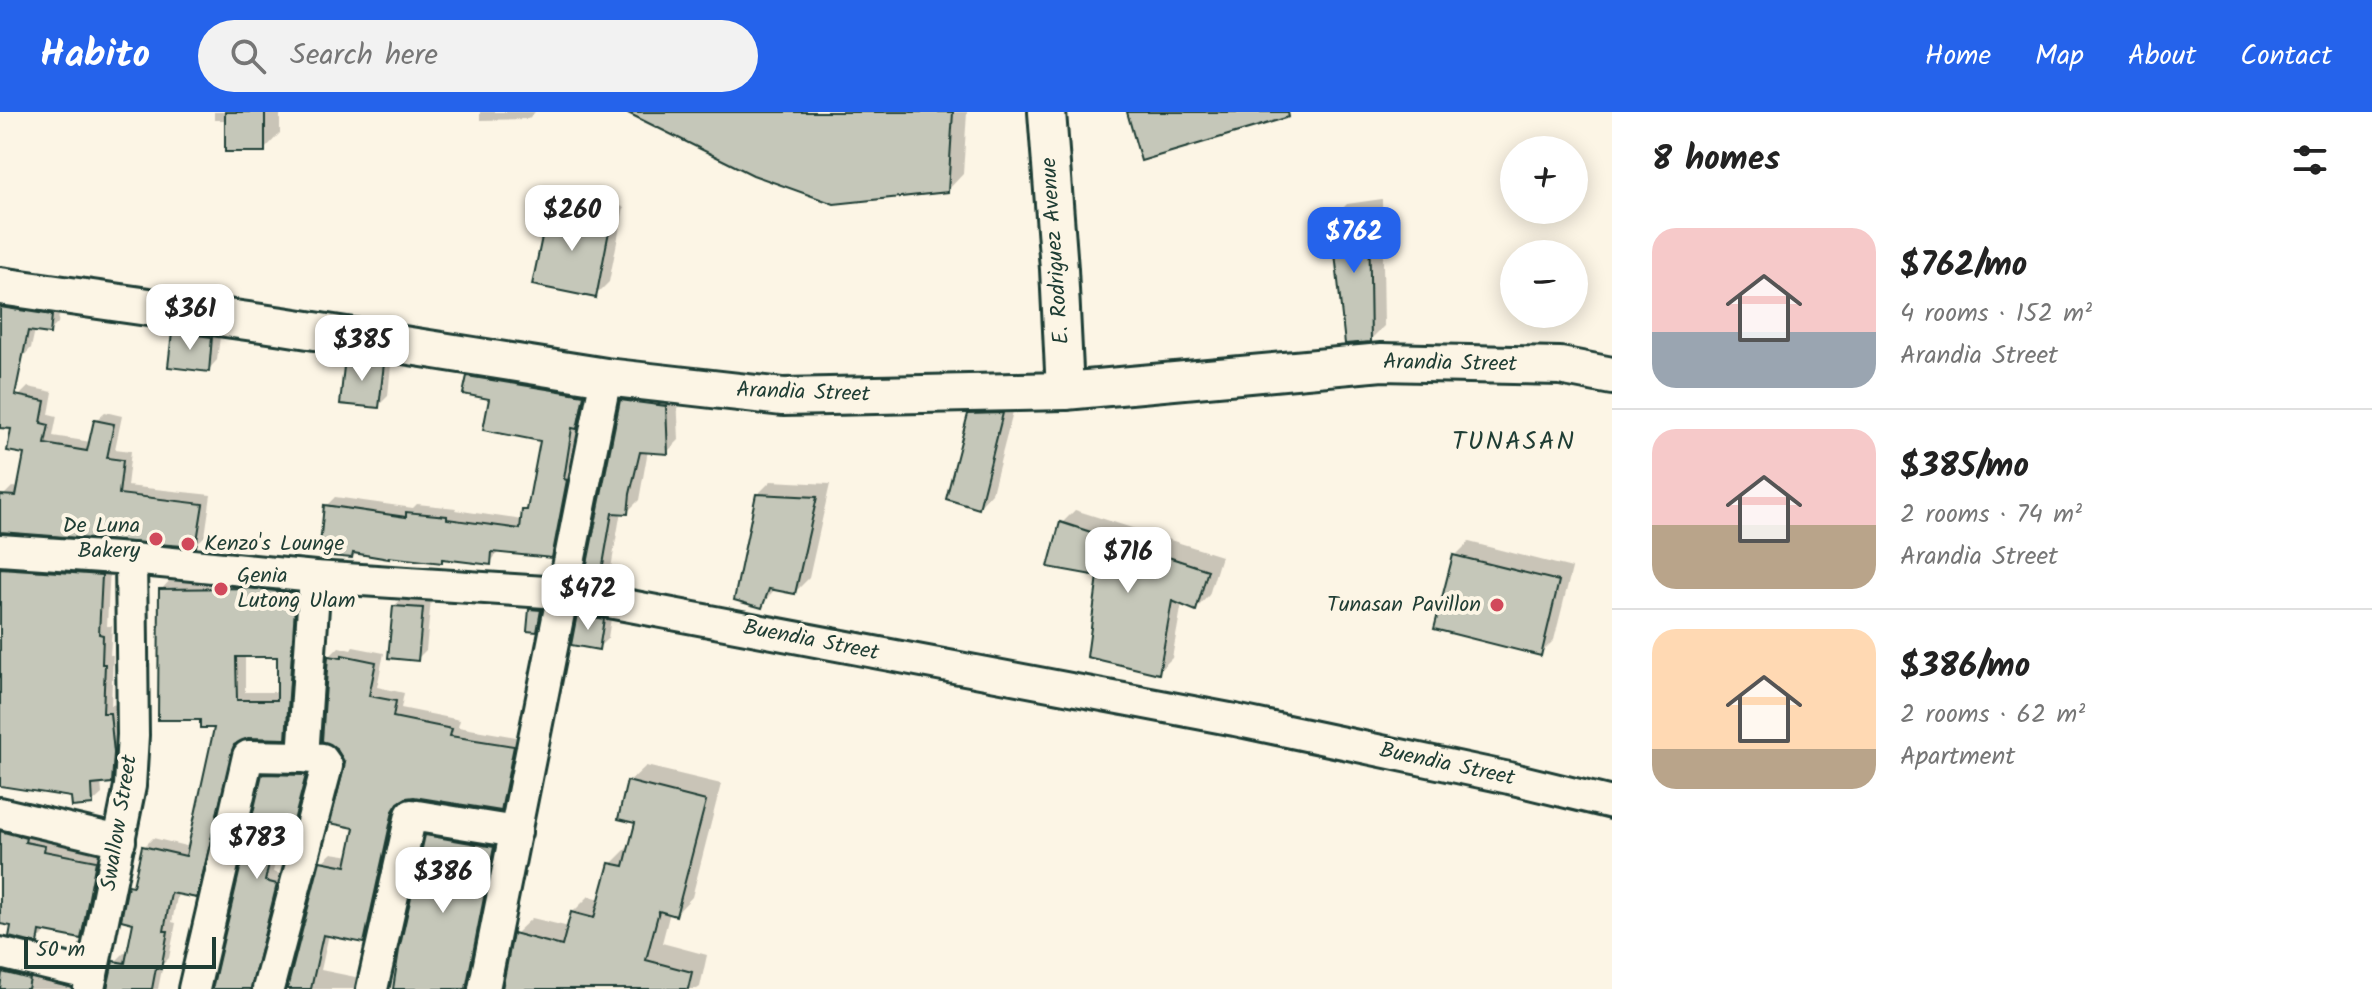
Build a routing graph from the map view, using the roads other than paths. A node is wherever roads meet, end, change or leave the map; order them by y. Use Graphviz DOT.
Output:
graph roads {
  1 [pos="1047,112"];
  2 [pos="0,286"];
  3 [pos="1612,376"];
  4 [pos="606,377"];
  5 [pos="1065,391"];
  6 [pos="0,550"];
  7 [pos="131,559"];
  8 [pos="315,577"];
  9 [pos="561,593"];
  10 [pos="303,757"];
  11 [pos="1612,803"];
  12 [pos="0,813"];
  13 [pos="516,832"];
  14 [pos="120,841"];
  15 [pos="0,953"];
  16 [pos="90,982"];
  17 [pos="194,989"];
  18 [pos="268,989"];
  19 [pos="372,989"];
  20 [pos="484,989"];
  1 -- 5 [label="street, E. Rodriguez Avenue"];
  2 -- 4 [label="street, Arandia Street"];
  3 -- 5 [label="street, Arandia Street"];
  4 -- 5 [label="street, Arandia Street"];
  4 -- 9 [label="street"];
  6 -- 7 [label="street, Buendia Street"];
  7 -- 8 [label="street, Buendia Street"];
  7 -- 14 [label="street, Swallow Street"];
  8 -- 9 [label="street, Buendia Street"];
  8 -- 10 [label="street"];
  9 -- 11 [label="street, Buendia Street"];
  9 -- 13 [label="street"];
  10 -- 17 [label="street"];
  10 -- 18 [label="street"];
  12 -- 14 [label="street"];
  13 -- 19 [label="street"];
  13 -- 20 [label="street"];
  14 -- 16 [label="street, Swallow Street"];
  15 -- 16 [label="street"];
}
